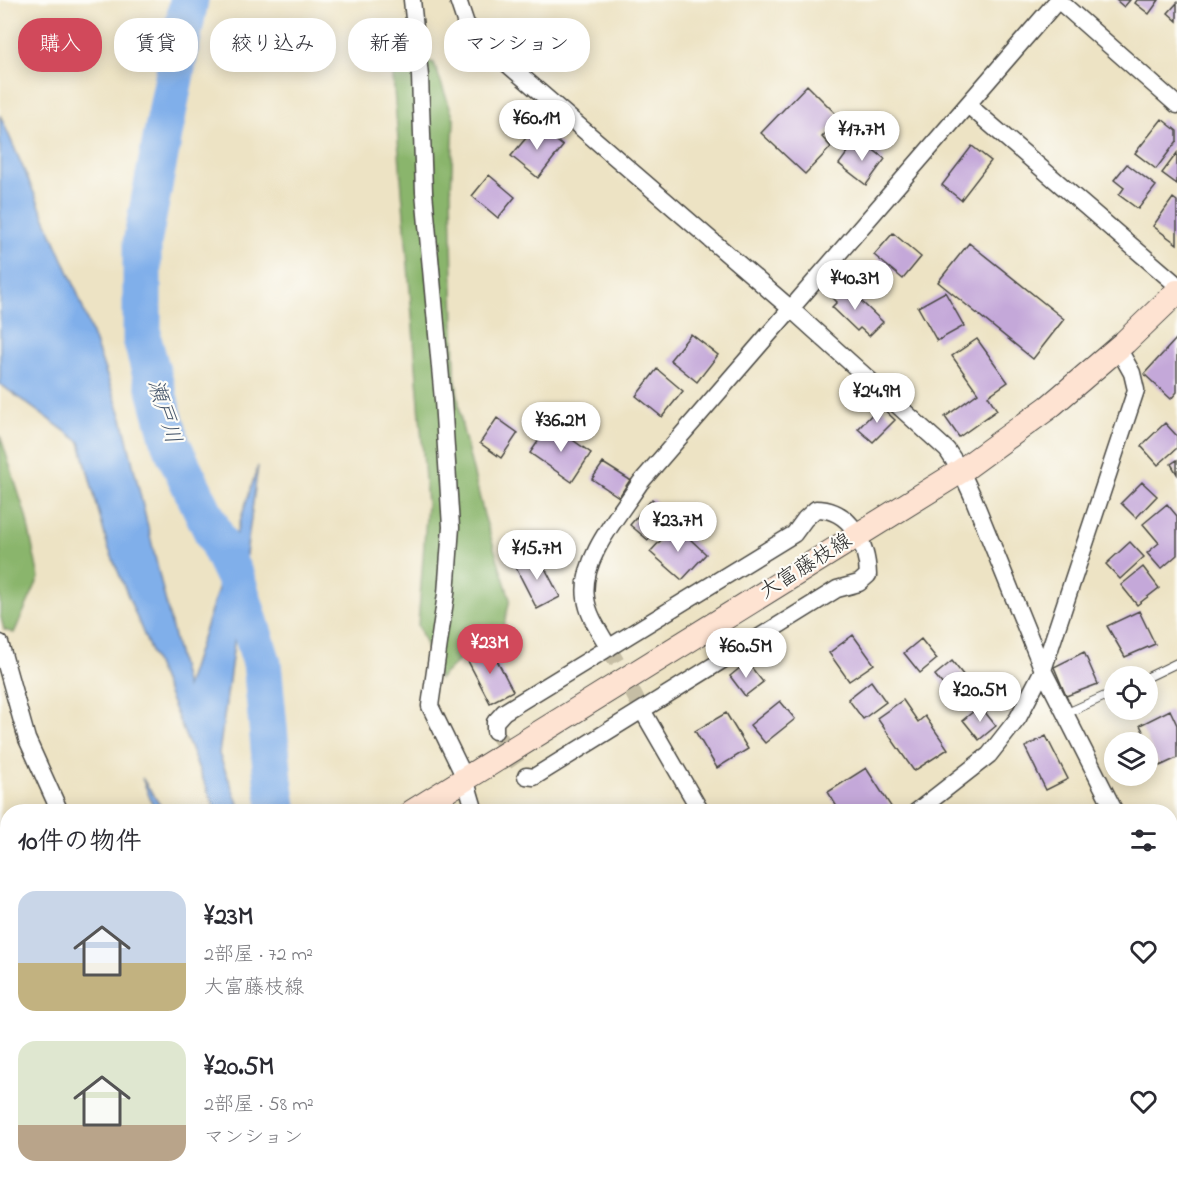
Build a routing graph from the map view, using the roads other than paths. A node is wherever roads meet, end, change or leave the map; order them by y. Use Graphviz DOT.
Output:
graph roads {
  1 [pos="412,0"];
  2 [pos="458,0"];
  3 [pos="1058,0"];
  4 [pos="968,105"];
  5 [pos="1177,105"];
  6 [pos="1177,285"];
  7 [pos="1177,292"];
  8 [pos="790,309"];
  9 [pos="1118,348"];
  10 [pos="961,471"];
  11 [pos="859,534"];
  12 [pos="0,643"];
  13 [pos="609,648"];
  14 [pos="1177,663"];
  15 [pos="1043,670"];
  16 [pos="1158,672"];
  17 [pos="1104,696"];
  18 [pos="642,710"];
  19 [pos="1065,714"];
  20 [pos="495,731"];
  21 [pos="526,776"];
  22 [pos="458,783"];
  23 [pos="55,804"];
  24 [pos="425,804"];
  25 [pos="470,804"];
  26 [pos="696,804"];
  27 [pos="925,804"];
  28 [pos="1111,804"];
  1 -- 22 [label="street"];
  2 -- 8 [label="street"];
  3 -- 4 [label="street"];
  3 -- 5 [label="street"];
  4 -- 6 [label="street"];
  4 -- 8 [label="street"];
  7 -- 9 [label="main road, 大富藤枝線"];
  8 -- 10 [label="street"];
  8 -- 13 [label="street"];
  9 -- 10 [label="main road, 大富藤枝線"];
  9 -- 15 [label="street"];
  10 -- 11 [label="main road, 大富藤枝線"];
  10 -- 15 [label="street"];
  11 -- 13 [label="street"];
  11 -- 18 [label="street"];
  11 -- 22 [label="main road, 大富藤枝線"];
  12 -- 23 [label="street"];
  13 -- 20 [label="street"];
  14 -- 16 [label="lane"];
  15 -- 19 [label="street"];
  15 -- 27 [label="street"];
  17 -- 19 [label="lane"];
  18 -- 21 [label="street"];
  18 -- 26 [label="street"];
  19 -- 28 [label="street"];
  22 -- 24 [label="main road, 大富藤枝線"];
  22 -- 25 [label="street"];
}
